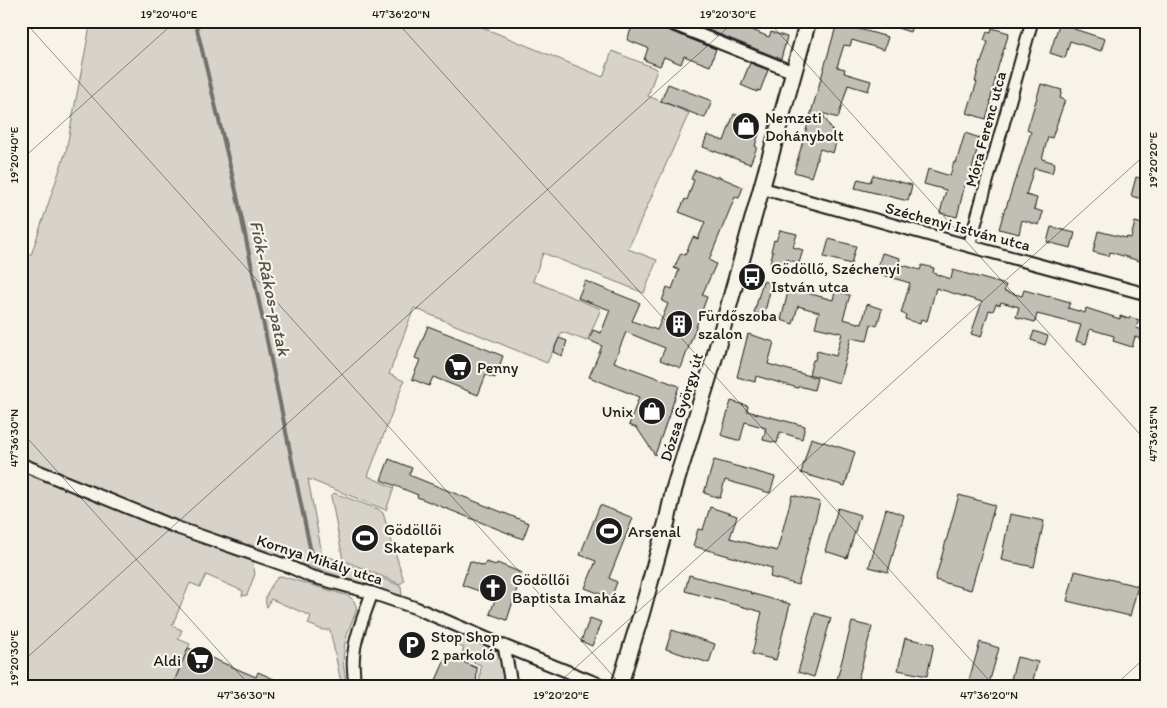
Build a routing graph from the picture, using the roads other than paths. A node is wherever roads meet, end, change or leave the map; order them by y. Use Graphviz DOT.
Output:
graph roads {
  1 [pos="664,21"];
  2 [pos="808,21"];
  3 [pos="1032,21"];
  4 [pos="793,72"];
  5 [pos="761,188"];
  6 [pos="969,246"];
  7 [pos="1146,294"];
  8 [pos="21,464"];
  9 [pos="372,593"];
  10 [pos="504,646"];
  11 [pos="356,687"];
  12 [pos="510,687"];
  13 [pos="608,687"];
  14 [pos="619,687"];
  1 -- 4 [label="street"];
  2 -- 4 [label="main road, Dózsa György út"];
  3 -- 6 [label="street, Móra Ferenc utca"];
  4 -- 5 [label="main road, Dózsa György út"];
  5 -- 6 [label="street, Széchenyi István utca"];
  5 -- 14 [label="main road, Dózsa György út"];
  6 -- 7 [label="street, Széchenyi István utca"];
  8 -- 9 [label="street, Kornya Mihály utca"];
  9 -- 10 [label="street, Kornya Mihály utca"];
  9 -- 11 [label="street"];
  10 -- 12 [label="street"];
  10 -- 13 [label="street, Kornya Mihály utca"];
}
